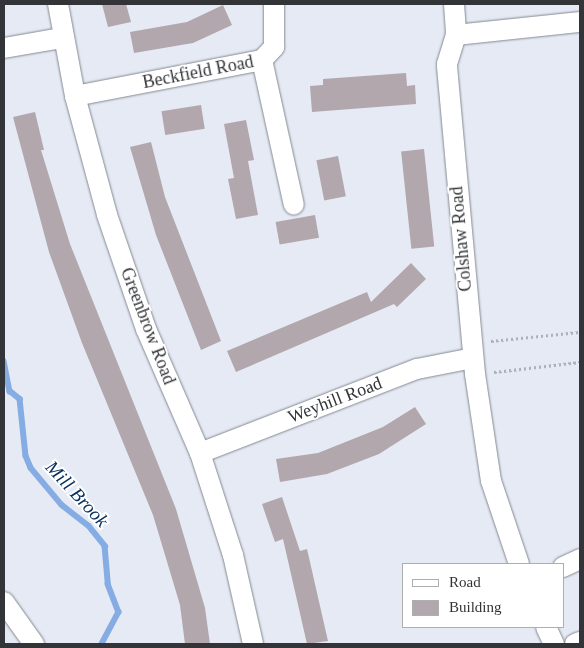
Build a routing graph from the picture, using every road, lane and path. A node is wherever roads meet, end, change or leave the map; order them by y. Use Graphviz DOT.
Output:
graph roads {
  1 [pos="58,4"];
  2 [pos="274,4"];
  3 [pos="454,4"];
  4 [pos="580,22"];
  5 [pos="456,35"];
  6 [pos="62,38"];
  7 [pos="4,48"];
  8 [pos="262,60"];
  9 [pos="75,96"];
  10 [pos="294,205"];
  11 [pos="580,332"];
  12 [pos="473,358"];
  13 [pos="580,362"];
  14 [pos="200,453"];
  15 [pos="580,559"];
  16 [pos="519,563"];
  17 [pos="564,567"];
  18 [pos="4,602"];
  19 [pos="546,628"];
  20 [pos="580,642"];
  21 [pos="34,644"];
  22 [pos="253,644"];
  23 [pos="554,644"];
  24 [pos="575,644"];
  1 -- 6 [label="street, Greenbrow Road"];
  2 -- 8 [label="street, Beckfield Road"];
  3 -- 5 [label="street"];
  4 -- 5 [label="street"];
  5 -- 12 [label="street, Colshaw Road"];
  6 -- 7 [label="street"];
  6 -- 9 [label="street, Greenbrow Road"];
  8 -- 9 [label="street, Beckfield Road"];
  8 -- 10 [label="street"];
  9 -- 14 [label="street, Greenbrow Road"];
  11 -- 12 [label="path"];
  12 -- 13 [label="path"];
  12 -- 14 [label="street, Weyhill Road"];
  12 -- 16 [label="street, Colshaw Road"];
  14 -- 22 [label="street, Greenbrow Road"];
  15 -- 17 [label="street"];
  18 -- 21 [label="street"];
  19 -- 23 [label="street"];
  20 -- 24 [label="street"];
}
